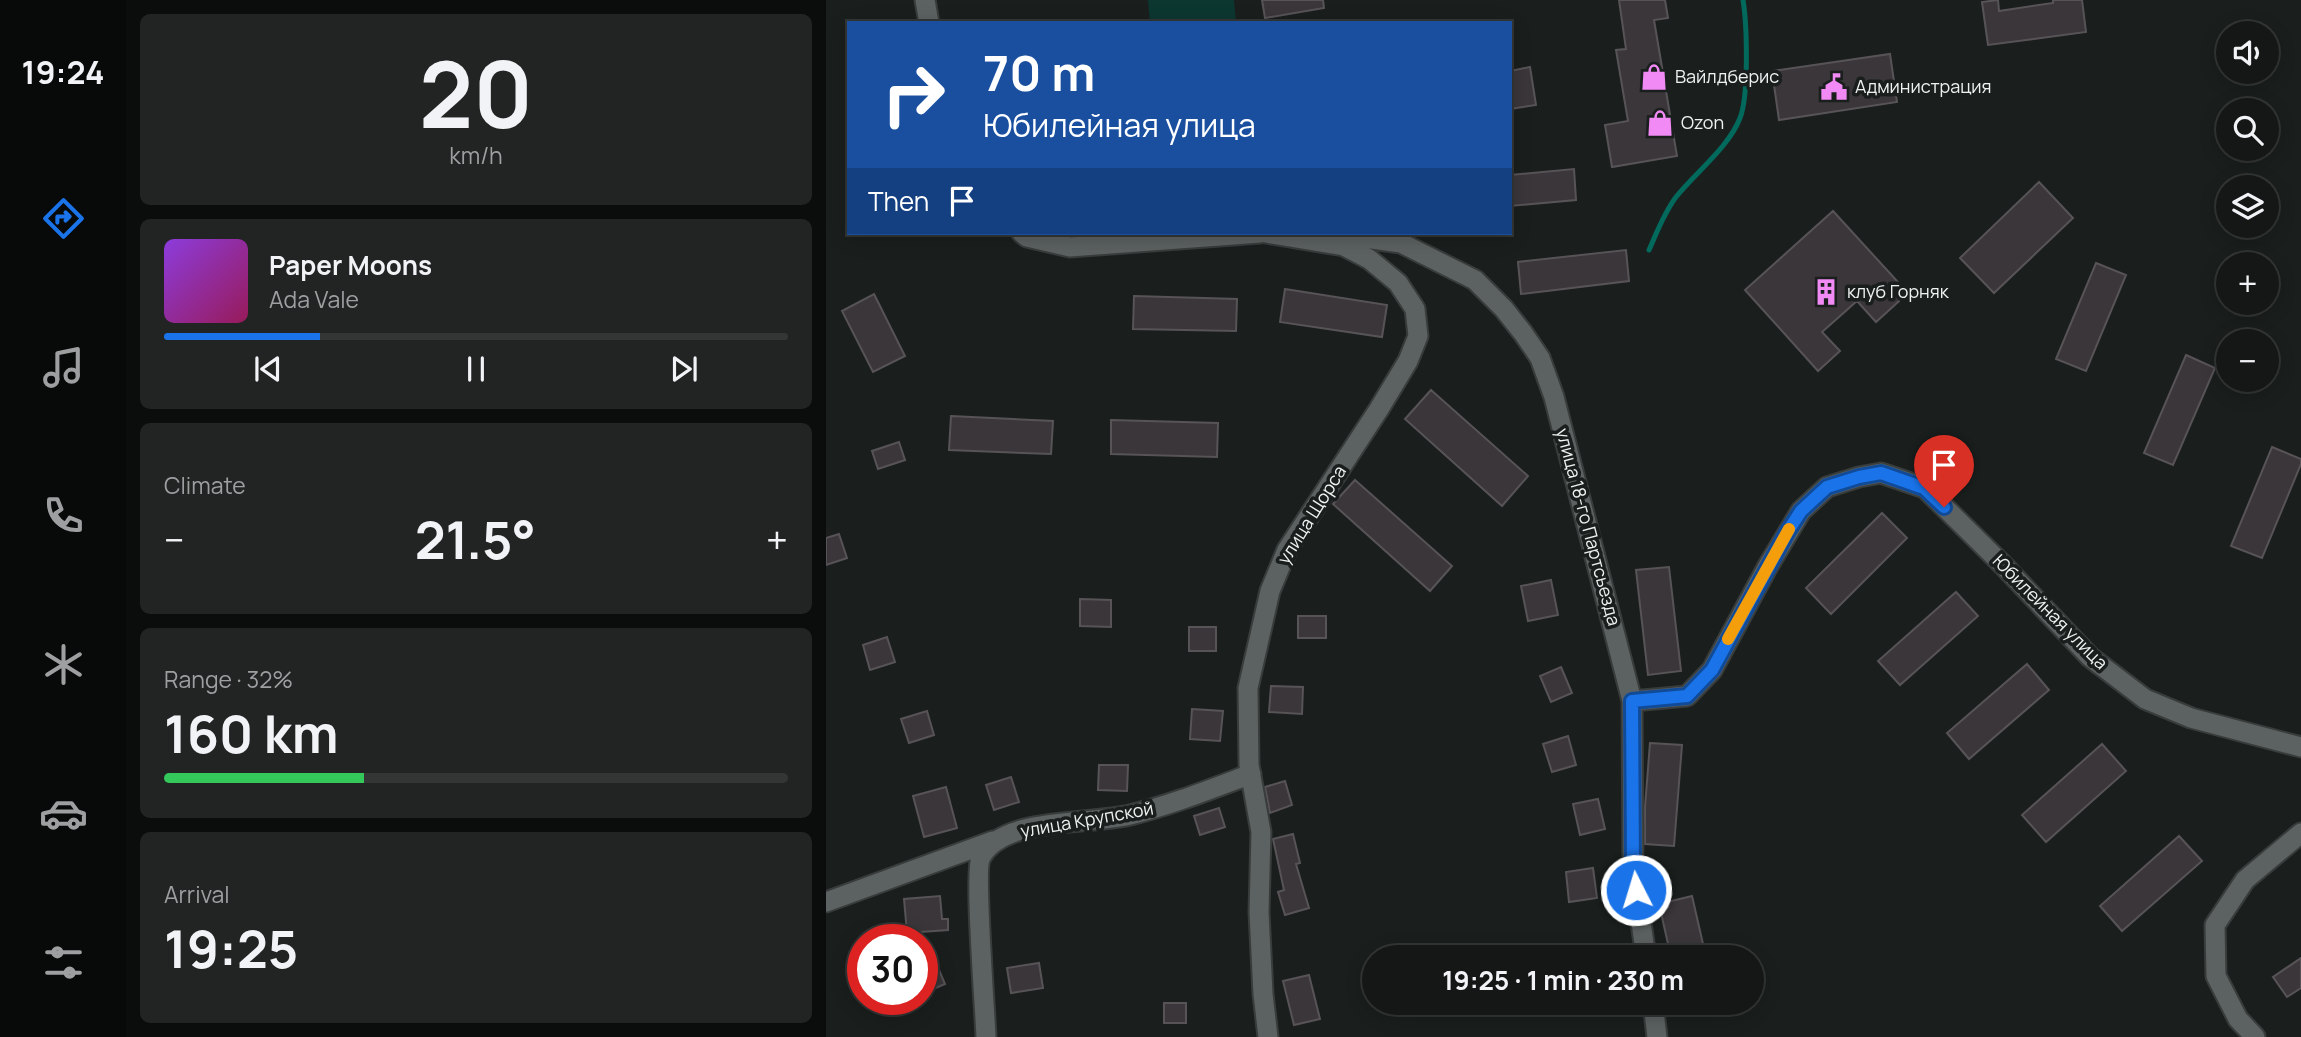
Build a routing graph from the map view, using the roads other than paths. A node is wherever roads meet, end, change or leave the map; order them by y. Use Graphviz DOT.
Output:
graph roads {
  1 [pos="925,0"];
  2 [pos="929,21"];
  3 [pos="1024,235"];
  4 [pos="1233,235"];
  5 [pos="1278,235"];
  6 [pos="1340,235"];
  7 [pos="1632,701"];
  8 [pos="2301,747"];
  9 [pos="1251,774"];
  10 [pos="2301,833"];
  11 [pos="995,841"];
  12 [pos="826,902"];
  13 [pos="1644,945"];
  14 [pos="1654,1015"];
  15 [pos="986,1037"];
  16 [pos="1268,1037"];
  17 [pos="1657,1037"];
  18 [pos="2255,1037"];
  1 -- 2 [label="street"];
  3 -- 4 [label="street"];
  5 -- 9 [label="street, улица Щорса"];
  6 -- 7 [label="street, улица 18-го Партсьезда"];
  7 -- 8 [label="street, Юбилейная улица"];
  7 -- 13 [label="street, улица 18-го Партсьезда"];
  9 -- 11 [label="street, улица Крупской"];
  9 -- 16 [label="street, улица Щорса"];
  10 -- 18 [label="street"];
  11 -- 12 [label="street, улица Крупской"];
  11 -- 15 [label="street"];
  14 -- 17 [label="street"];
}
